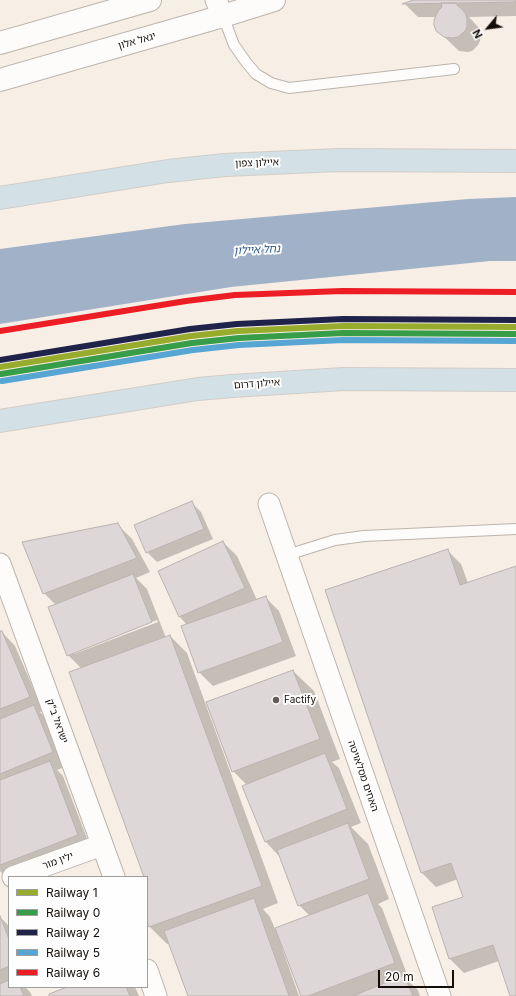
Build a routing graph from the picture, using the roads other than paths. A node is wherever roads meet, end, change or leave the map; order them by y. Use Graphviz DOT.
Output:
graph roads {
  1 [pos="150,0"];
  2 [pos="274,0"];
  3 [pos="219,8"];
  4 [pos="0,43"];
  5 [pos="454,69"];
  6 [pos="0,80"];
  7 [pos="516,161"];
  8 [pos="0,198"];
  9 [pos="516,380"];
  10 [pos="0,420"];
  11 [pos="269,504"];
  12 [pos="516,529"];
  13 [pos="287,555"];
  14 [pos="0,564"];
  15 [pos="102,845"];
  16 [pos="16,876"];
  17 [pos="114,876"];
  18 [pos="148,973"];
  19 [pos="156,996"];
  20 [pos="440,996"];
  1 -- 4 [label="street"];
  2 -- 3 [label="street, יגאל אלון"];
  3 -- 5 [label="lane"];
  3 -- 6 [label="street, יגאל אלון"];
  7 -- 8 [label="highway, איילון צפון"];
  9 -- 10 [label="highway, איילון דרום"];
  11 -- 13 [label="street, האחים מסלאויטה"];
  12 -- 13 [label="lane"];
  13 -- 20 [label="street, האחים מסלאויטה"];
  14 -- 15 [label="street, ישראל ב\"ק"];
  15 -- 16 [label="street, ילין מור"];
  15 -- 17 [label="street, ישראל ב\"ק"];
  18 -- 19 [label="street"];
}
